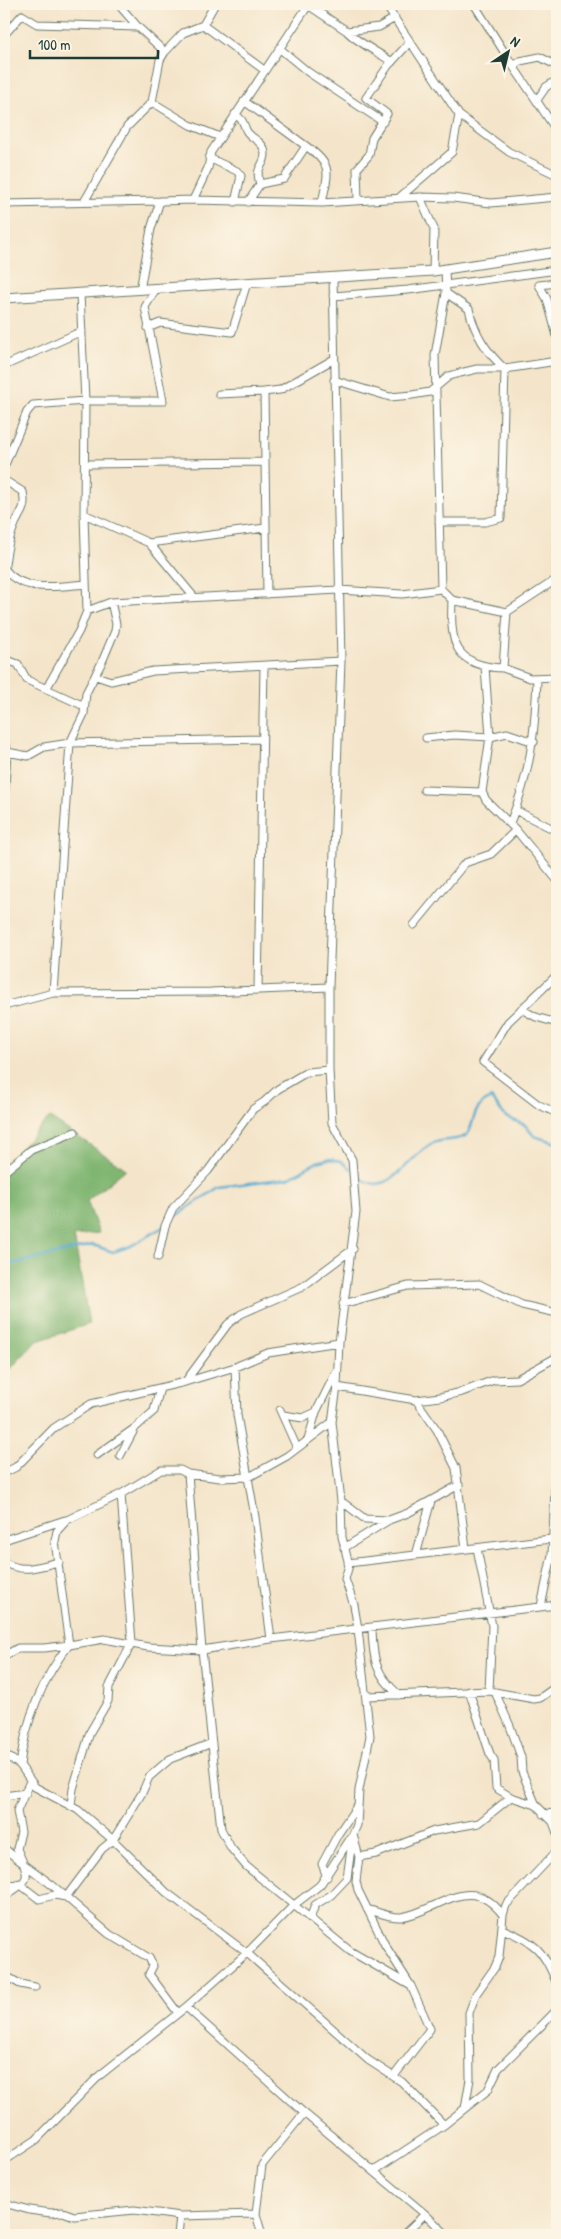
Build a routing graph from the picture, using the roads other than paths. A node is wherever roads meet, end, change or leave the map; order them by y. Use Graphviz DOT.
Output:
graph roads {
  1 [pos="118,4"];
  2 [pos="215,4"];
  3 [pos="385,4"];
  4 [pos="474,4"];
  5 [pos="308,5"];
  6 [pos="395,18"];
  7 [pos="203,25"];
  8 [pos="138,27"];
  9 [pos="347,31"];
  10 [pos="4,35"];
  11 [pos="410,42"];
  12 [pos="279,48"];
  13 [pos="165,52"];
  14 [pos="392,62"];
  15 [pos="513,66"];
  16 [pos="557,66"];
  17 [pos="264,70"];
  18 [pos="557,80"];
  19 [pos="366,98"];
  20 [pos="537,100"];
  21 [pos="244,101"];
  22 [pos="152,102"];
  23 [pos="360,107"];
  24 [pos="236,114"];
  25 [pos="459,115"];
  26 [pos="382,122"];
  27 [pos="557,131"];
  28 [pos="220,137"];
  29 [pos="306,146"];
  30 [pos="209,158"];
  31 [pos="557,175"];
  32 [pos="260,184"];
  33 [pos="420,196"];
  34 [pos="400,197"];
  35 [pos="557,197"];
  36 [pos="193,200"];
  37 [pos="358,200"];
  38 [pos="160,201"];
  39 [pos="84,202"];
  40 [pos="235,202"];
  41 [pos="248,202"];
  42 [pos="322,203"];
  43 [pos="4,204"];
  44 [pos="557,252"];
  45 [pos="446,269"];
  46 [pos="557,270"];
  47 [pos="434,271"];
  48 [pos="333,277"];
  49 [pos="247,283"];
  50 [pos="557,283"];
  51 [pos="156,289"];
  52 [pos="446,289"];
  53 [pos="140,290"];
  54 [pos="80,294"];
  55 [pos="333,296"];
  56 [pos="4,298"];
  57 [pos="148,328"];
  58 [pos="82,331"];
  59 [pos="557,336"];
  60 [pos="334,359"];
  61 [pos="557,360"];
  62 [pos="4,366"];
  63 [pos="505,369"];
  64 [pos="334,380"];
  65 [pos="437,386"];
  66 [pos="264,392"];
  67 [pos="220,394"];
  68 [pos="85,401"];
  69 [pos="264,462"];
  70 [pos="85,464"];
  71 [pos="4,467"];
  72 [pos="4,480"];
  73 [pos="84,514"];
  74 [pos="439,522"];
  75 [pos="265,528"];
  76 [pos="148,543"];
  77 [pos="4,570"];
  78 [pos="557,579"];
  79 [pos="86,584"];
  80 [pos="441,589"];
  81 [pos="339,590"];
  82 [pos="267,594"];
  83 [pos="194,597"];
  84 [pos="452,600"];
  85 [pos="111,602"];
  86 [pos="87,611"];
  87 [pos="507,612"];
  88 [pos="4,659"];
  89 [pos="342,661"];
  90 [pos="264,666"];
  91 [pos="486,667"];
  92 [pos="503,668"];
  93 [pos="96,676"];
  94 [pos="557,677"];
  95 [pos="537,678"];
  96 [pos="46,689"];
  97 [pos="84,706"];
  98 [pos="490,737"];
  99 [pos="426,738"];
  100 [pos="262,739"];
  101 [pos="4,741"];
  102 [pos="534,742"];
  103 [pos="70,743"];
  104 [pos="6,752"];
  105 [pos="424,790"];
  106 [pos="482,792"];
  107 [pos="4,803"];
  108 [pos="515,810"];
  109 [pos="510,823"];
  110 [pos="516,830"];
  111 [pos="557,832"];
  112 [pos="557,880"];
  113 [pos="414,925"];
  114 [pos="557,976"];
  115 [pos="329,987"];
  116 [pos="258,989"];
  117 [pos="53,993"];
  118 [pos="5,1005"];
  119 [pos="521,1009"];
  120 [pos="557,1023"];
  121 [pos="329,1070"];
  122 [pos="557,1113"];
  123 [pos="75,1132"];
  124 [pos="4,1172"];
  125 [pos="352,1249"];
  126 [pos="158,1257"];
  127 [pos="343,1304"];
  128 [pos="557,1313"];
  129 [pos="338,1342"];
  130 [pos="557,1356"];
  131 [pos="235,1367"];
  132 [pos="338,1369"];
  133 [pos="185,1382"];
  134 [pos="337,1387"];
  135 [pos="160,1388"];
  136 [pos="416,1400"];
  137 [pos="316,1412"];
  138 [pos="332,1422"];
  139 [pos="135,1428"];
  140 [pos="308,1440"];
  141 [pos="297,1448"];
  142 [pos="557,1448"];
  143 [pos="97,1455"];
  144 [pos="120,1456"];
  145 [pos="4,1473"];
  146 [pos="188,1474"];
  147 [pos="249,1477"];
  148 [pos="459,1485"];
  149 [pos="121,1494"];
  150 [pos="431,1500"];
  151 [pos="341,1501"];
  152 [pos="67,1520"];
  153 [pos="389,1520"];
  154 [pos="342,1537"];
  155 [pos="551,1538"];
  156 [pos="4,1540"];
  157 [pos="360,1540"];
  158 [pos="344,1548"];
  159 [pos="477,1548"];
  160 [pos="466,1549"];
  161 [pos="416,1555"];
  162 [pos="4,1562"];
  163 [pos="59,1562"];
  164 [pos="348,1563"];
  165 [pos="557,1605"];
  166 [pos="541,1606"];
  167 [pos="490,1614"];
  168 [pos="372,1628"];
  169 [pos="358,1629"];
  170 [pos="271,1639"];
  171 [pos="132,1644"];
  172 [pos="69,1645"];
  173 [pos="202,1650"];
  174 [pos="4,1656"];
  175 [pos="374,1659"];
  176 [pos="362,1661"];
  177 [pos="557,1686"];
  178 [pos="469,1692"];
  179 [pos="492,1692"];
  180 [pos="399,1695"];
  181 [pos="367,1696"];
  182 [pos="212,1743"];
  183 [pos="4,1754"];
  184 [pos="20,1766"];
  185 [pos="30,1781"];
  186 [pos="26,1793"];
  187 [pos="4,1796"];
  188 [pos="511,1797"];
  189 [pos="71,1805"];
  190 [pos="536,1805"];
  191 [pos="358,1806"];
  192 [pos="557,1813"];
  193 [pos="543,1814"];
  194 [pos="557,1833"];
  195 [pos="353,1834"];
  196 [pos="113,1840"];
  197 [pos="4,1848"];
  198 [pos="557,1848"];
  199 [pos="359,1857"];
  200 [pos="26,1868"];
  201 [pos="327,1877"];
  202 [pos="23,1884"];
  203 [pos="4,1887"];
  204 [pos="4,1897"];
  205 [pos="66,1897"];
  206 [pos="294,1906"];
  207 [pos="367,1909"];
  208 [pos="503,1915"];
  209 [pos="310,1919"];
  210 [pos="502,1929"];
  211 [pos="247,1953"];
  212 [pos="4,1976"];
  213 [pos="557,1984"];
  214 [pos="411,1986"];
  215 [pos="35,1987"];
  216 [pos="186,2007"];
  217 [pos="557,2010"];
  218 [pos="178,2013"];
  219 [pos="394,2076"];
  220 [pos="465,2108"];
  221 [pos="304,2114"];
  222 [pos="444,2125"];
  223 [pos="4,2161"];
  224 [pos="374,2171"];
  225 [pos="4,2204"];
  226 [pos="256,2214"];
  227 [pos="425,2214"];
  228 [pos="180,2216"];
  229 [pos="178,2235"];
  230 [pos="262,2235"];
  231 [pos="403,2235"];
  232 [pos="447,2235"];
  1 -- 8 [label="street"];
  2 -- 7 [label="street"];
  3 -- 6 [label="street"];
  4 -- 15 [label="street"];
  5 -- 9 [label="street"];
  5 -- 12 [label="street"];
  6 -- 9 [label="street"];
  6 -- 11 [label="street"];
  7 -- 13 [label="street"];
  7 -- 17 [label="street"];
  8 -- 10 [label="street"];
  8 -- 13 [label="street"];
  9 -- 14 [label="street"];
  11 -- 14 [label="street"];
  11 -- 25 [label="street"];
  12 -- 17 [label="street"];
  12 -- 23 [label="street"];
  13 -- 22 [label="street"];
  14 -- 19 [label="street"];
  15 -- 16 [label="street"];
  15 -- 20 [label="street"];
  17 -- 21 [label="street"];
  18 -- 20 [label="street"];
  19 -- 23 [label="street"];
  19 -- 26 [label="street"];
  20 -- 27 [label="street"];
  21 -- 24 [label="street"];
  21 -- 29 [label="street"];
  22 -- 28 [label="street"];
  22 -- 39 [label="street"];
  23 -- 26 [label="street"];
  24 -- 28 [label="street"];
  24 -- 32 [label="street"];
  25 -- 31 [label="street"];
  25 -- 34 [label="street"];
  26 -- 37 [label="street"];
  28 -- 30 [label="street"];
  29 -- 32 [label="street"];
  29 -- 42 [label="street"];
  30 -- 36 [label="street"];
  30 -- 40 [label="street"];
  32 -- 41 [label="street"];
  33 -- 34 [label="street"];
  33 -- 35 [label="street"];
  33 -- 47 [label="street"];
  34 -- 37 [label="street"];
  36 -- 38 [label="street"];
  36 -- 40 [label="street"];
  37 -- 42 [label="street"];
  38 -- 39 [label="street"];
  38 -- 53 [label="street"];
  39 -- 43 [label="street"];
  40 -- 41 [label="street"];
  41 -- 42 [label="street"];
  44 -- 45 [label="street"];
  45 -- 47 [label="street"];
  45 -- 52 [label="street"];
  46 -- 52 [label="street"];
  47 -- 48 [label="street"];
  48 -- 49 [label="street"];
  48 -- 55 [label="street"];
  49 -- 51 [label="street"];
  49 -- 57 [label="street"];
  50 -- 59 [label="street"];
  51 -- 53 [label="street"];
  51 -- 57 [label="street"];
  52 -- 55 [label="street"];
  52 -- 63 [label="street"];
  52 -- 65 [label="street"];
  53 -- 54 [label="street"];
  54 -- 56 [label="street"];
  54 -- 58 [label="street"];
  55 -- 60 [label="street"];
  57 -- 68 [label="street"];
  58 -- 62 [label="street"];
  58 -- 68 [label="street"];
  60 -- 64 [label="street"];
  60 -- 66 [label="street"];
  61 -- 63 [label="street"];
  63 -- 65 [label="street"];
  63 -- 74 [label="street"];
  64 -- 65 [label="street"];
  64 -- 81 [label="street"];
  65 -- 74 [label="street"];
  66 -- 67 [label="street"];
  66 -- 69 [label="street"];
  68 -- 70 [label="street"];
  68 -- 71 [label="street"];
  69 -- 70 [label="street"];
  69 -- 75 [label="street"];
  70 -- 73 [label="street"];
  72 -- 77 [label="street"];
  73 -- 76 [label="street"];
  73 -- 79 [label="street"];
  74 -- 80 [label="street"];
  75 -- 76 [label="street"];
  75 -- 82 [label="street"];
  76 -- 83 [label="street"];
  77 -- 79 [label="street"];
  78 -- 87 [label="street"];
  79 -- 86 [label="street"];
  80 -- 81 [label="street"];
  80 -- 84 [label="street"];
  81 -- 82 [label="street"];
  81 -- 89 [label="street"];
  82 -- 83 [label="street"];
  83 -- 85 [label="street"];
  84 -- 87 [label="street"];
  84 -- 91 [label="street"];
  85 -- 86 [label="street"];
  85 -- 93 [label="street"];
  86 -- 96 [label="street"];
  87 -- 92 [label="street"];
  88 -- 96 [label="street"];
  89 -- 90 [label="street"];
  89 -- 115 [label="street"];
  90 -- 93 [label="street"];
  90 -- 100 [label="street"];
  91 -- 92 [label="street"];
  91 -- 98 [label="street"];
  92 -- 95 [label="street"];
  93 -- 97 [label="street"];
  94 -- 95 [label="street"];
  95 -- 102 [label="street"];
  96 -- 97 [label="street"];
  97 -- 103 [label="street"];
  98 -- 99 [label="street"];
  98 -- 102 [label="street"];
  98 -- 106 [label="street"];
  100 -- 103 [label="street"];
  100 -- 116 [label="street"];
  101 -- 104 [label="street"];
  102 -- 108 [label="street"];
  103 -- 104 [label="street"];
  103 -- 117 [label="street"];
  104 -- 107 [label="street"];
  105 -- 106 [label="street"];
  106 -- 109 [label="street"];
  108 -- 109 [label="street"];
  108 -- 111 [label="street"];
  109 -- 110 [label="street"];
  110 -- 112 [label="street"];
  110 -- 113 [label="street"];
  114 -- 119 [label="street"];
  115 -- 116 [label="street"];
  115 -- 121 [label="street"];
  116 -- 117 [label="street"];
  117 -- 118 [label="street"];
  119 -- 120 [label="street"];
  119 -- 122 [label="street"];
  121 -- 125 [label="street"];
  121 -- 126 [label="street"];
  123 -- 124 [label="street"];
  125 -- 127 [label="street"];
  125 -- 133 [label="street"];
  127 -- 128 [label="street"];
  127 -- 129 [label="street"];
  129 -- 131 [label="street"];
  129 -- 132 [label="street"];
  130 -- 136 [label="street"];
  131 -- 133 [label="street"];
  131 -- 147 [label="street"];
  132 -- 134 [label="street"];
  132 -- 137 [label="street"];
  133 -- 135 [label="street"];
  134 -- 136 [label="street"];
  134 -- 138 [label="street"];
  135 -- 139 [label="street"];
  135 -- 145 [label="street"];
  136 -- 148 [label="street"];
  137 -- 140 [label="street"];
  137 -- 141 [label="street"];
  138 -- 140 [label="street"];
  138 -- 151 [label="street"];
  139 -- 143 [label="street"];
  139 -- 144 [label="street"];
  140 -- 141 [label="street"];
  141 -- 147 [label="street"];
  142 -- 155 [label="street"];
  146 -- 147 [label="street"];
  146 -- 149 [label="street"];
  146 -- 173 [label="street"];
  147 -- 170 [label="street"];
  148 -- 150 [label="street"];
  148 -- 160 [label="street"];
  149 -- 152 [label="street"];
  149 -- 171 [label="street"];
  150 -- 153 [label="street"];
  150 -- 161 [label="street"];
  151 -- 153 [label="street"];
  151 -- 154 [label="street"];
  152 -- 156 [label="street"];
  152 -- 163 [label="street"];
  153 -- 157 [label="street"];
  154 -- 157 [label="street"];
  154 -- 158 [label="street"];
  155 -- 159 [label="street"];
  155 -- 166 [label="street"];
  157 -- 158 [label="street"];
  158 -- 164 [label="street"];
  159 -- 160 [label="street"];
  159 -- 167 [label="street"];
  160 -- 161 [label="street"];
  161 -- 164 [label="street"];
  162 -- 163 [label="street"];
  163 -- 172 [label="street"];
  164 -- 169 [label="street"];
  165 -- 166 [label="street"];
  166 -- 167 [label="street"];
  167 -- 168 [label="street"];
  167 -- 179 [label="street"];
  168 -- 169 [label="street"];
  168 -- 175 [label="street"];
  169 -- 170 [label="street"];
  169 -- 176 [label="street"];
  170 -- 173 [label="street"];
  171 -- 172 [label="street"];
  171 -- 173 [label="street"];
  171 -- 189 [label="street"];
  172 -- 174 [label="street"];
  172 -- 184 [label="street"];
  173 -- 182 [label="street"];
  175 -- 176 [label="street"];
  175 -- 180 [label="street"];
  176 -- 181 [label="street"];
  177 -- 179 [label="street"];
  178 -- 179 [label="street"];
  178 -- 180 [label="street"];
  178 -- 188 [label="street"];
  179 -- 190 [label="street"];
  180 -- 181 [label="street"];
  181 -- 191 [label="street"];
  182 -- 196 [label="street"];
  182 -- 206 [label="street"];
  183 -- 184 [label="street"];
  184 -- 185 [label="street"];
  185 -- 186 [label="street"];
  185 -- 189 [label="street"];
  186 -- 187 [label="street"];
  186 -- 200 [label="street"];
  188 -- 190 [label="street"];
  188 -- 199 [label="street"];
  189 -- 196 [label="street"];
  190 -- 193 [label="street"];
  191 -- 195 [label="street"];
  191 -- 201 [label="street"];
  192 -- 193 [label="street"];
  193 -- 194 [label="street"];
  195 -- 199 [label="street"];
  195 -- 201 [label="street"];
  195 -- 209 [label="street"];
  196 -- 205 [label="street"];
  196 -- 211 [label="street"];
  197 -- 200 [label="street"];
  198 -- 208 [label="street"];
  199 -- 207 [label="street"];
  200 -- 202 [label="street"];
  200 -- 205 [label="street"];
  201 -- 206 [label="street"];
  202 -- 203 [label="street"];
  202 -- 204 [label="street"];
  202 -- 205 [label="street"];
  205 -- 218 [label="street"];
  206 -- 209 [label="street"];
  206 -- 211 [label="street"];
  207 -- 208 [label="street"];
  207 -- 214 [label="street"];
  208 -- 210 [label="street"];
  209 -- 214 [label="street"];
  210 -- 213 [label="street"];
  210 -- 220 [label="street"];
  211 -- 216 [label="street"];
  211 -- 219 [label="street"];
  212 -- 215 [label="street"];
  214 -- 219 [label="street"];
  216 -- 218 [label="street"];
  216 -- 221 [label="street"];
  217 -- 220 [label="street"];
  218 -- 223 [label="street"];
  219 -- 222 [label="street"];
  220 -- 222 [label="street"];
  221 -- 224 [label="street"];
  221 -- 226 [label="street"];
  222 -- 224 [label="street"];
  224 -- 227 [label="street"];
  225 -- 228 [label="street"];
  226 -- 228 [label="street"];
  226 -- 230 [label="street"];
  227 -- 231 [label="street"];
  227 -- 232 [label="street"];
  228 -- 229 [label="street"];
}
